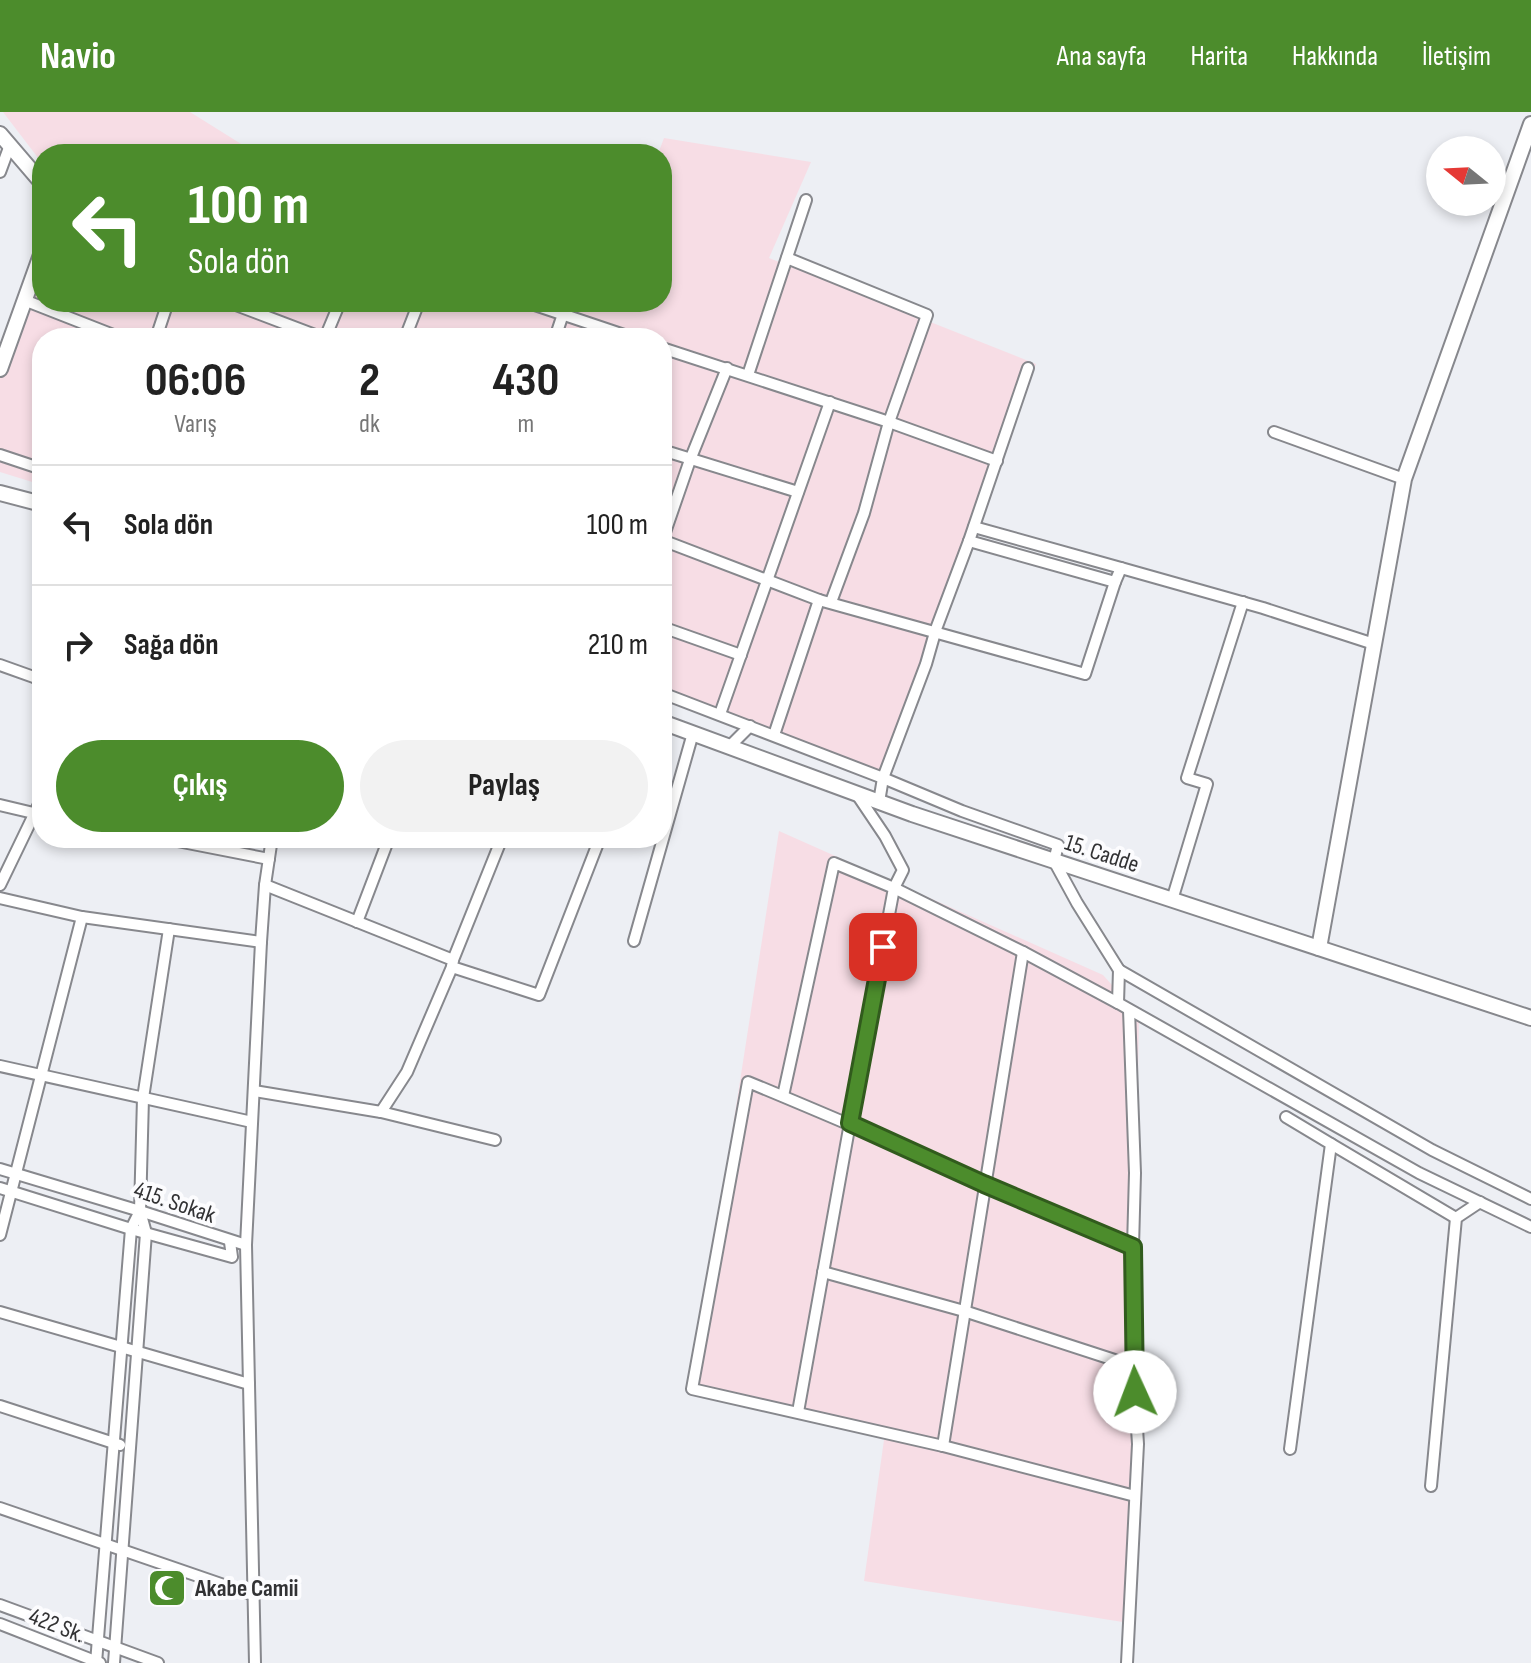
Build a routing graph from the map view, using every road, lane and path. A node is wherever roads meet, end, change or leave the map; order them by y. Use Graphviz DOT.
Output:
graph roads {
  1 [pos="1531,124"];
  2 [pos="5,139"];
  3 [pos="32,171"];
  4 [pos="0,172"];
  5 [pos="806,200"];
  6 [pos="787,258"];
  7 [pos="32,279"];
  8 [pos="24,300"];
  9 [pos="32,303"];
  10 [pos="55,312"];
  11 [pos="262,312"];
  12 [pos="557,312"];
  13 [pos="563,314"];
  14 [pos="286,324"];
  15 [pos="95,328"];
  16 [pos="285,328"];
  17 [pos="297,328"];
  18 [pos="558,328"];
  19 [pos="604,328"];
  20 [pos="6,330"];
  21 [pos="672,351"];
  22 [pos="727,368"];
  23 [pos="1028,368"];
  24 [pos="0,369"];
  25 [pos="748,375"];
  26 [pos="830,402"];
  27 [pos="889,422"];
  28 [pos="1274,432"];
  29 [pos="672,454"];
  30 [pos="0,455"];
  31 [pos="690,460"];
  32 [pos="997,461"];
  33 [pos="32,466"];
  34 [pos="1404,479"];
  35 [pos="798,492"];
  36 [pos="0,493"];
  37 [pos="32,501"];
  38 [pos="672,511"];
  39 [pos="974,527"];
  40 [pos="969,541"];
  41 [pos="672,544"];
  42 [pos="1121,568"];
  43 [pos="766,579"];
  44 [pos="1115,582"];
  45 [pos="819,600"];
  46 [pos="831,602"];
  47 [pos="1243,602"];
  48 [pos="672,631"];
  49 [pos="935,632"];
  50 [pos="1374,644"];
  51 [pos="741,655"];
  52 [pos="0,665"];
  53 [pos="32,677"];
  54 [pos="672,697"];
  55 [pos="720,714"];
  56 [pos="672,726"];
  57 [pos="750,726"];
  58 [pos="693,733"];
  59 [pos="774,735"];
  60 [pos="729,747"];
  61 [pos="883,778"];
  62 [pos="856,793"];
  63 [pos="879,802"];
  64 [pos="0,805"];
  65 [pos="672,807"];
  66 [pos="32,813"];
  67 [pos="32,825"];
  68 [pos="213,848"];
  69 [pos="271,848"];
  70 [pos="385,848"];
  71 [pos="498,848"];
  72 [pos="596,848"];
  73 [pos="660,848"];
  74 [pos="269,859"];
  75 [pos="1054,861"];
  76 [pos="0,885"];
  77 [pos="265,885"];
  78 [pos="894,888"];
  79 [pos="0,898"];
  80 [pos="1172,900"];
  81 [pos="82,917"];
  82 [pos="357,922"];
  83 [pos="169,929"];
  84 [pos="634,941"];
  85 [pos="261,942"];
  86 [pos="1319,948"];
  87 [pos="1023,952"];
  88 [pos="452,964"];
  89 [pos="1119,970"];
  90 [pos="1118,1003"];
  91 [pos="1129,1010"];
  92 [pos="1531,1018"];
  93 [pos="0,1066"];
  94 [pos="42,1075"];
  95 [pos="254,1091"];
  96 [pos="783,1096"];
  97 [pos="143,1098"];
  98 [pos="381,1112"];
  99 [pos="1286,1117"];
  100 [pos="252,1122"];
  101 [pos="850,1123"];
  102 [pos="495,1140"];
  103 [pos="1331,1144"];
  104 [pos="0,1169"];
  105 [pos="16,1174"];
  106 [pos="984,1184"];
  107 [pos="6,1190"];
  108 [pos="1531,1199"];
  109 [pos="1480,1202"];
  110 [pos="140,1211"];
  111 [pos="1456,1218"];
  112 [pos="1531,1227"];
  113 [pos="131,1229"];
  114 [pos="146,1233"];
  115 [pos="0,1235"];
  116 [pos="230,1242"];
  117 [pos="246,1245"];
  118 [pos="1133,1247"];
  119 [pos="823,1272"];
  120 [pos="964,1311"];
  121 [pos="0,1312"];
  122 [pos="123,1348"];
  123 [pos="137,1352"];
  124 [pos="1133,1366"];
  125 [pos="249,1384"];
  126 [pos="0,1406"];
  127 [pos="798,1412"];
  128 [pos="115,1444"];
  129 [pos="943,1446"];
  130 [pos="130,1449"];
  131 [pos="1290,1449"];
  132 [pos="1431,1486"];
  133 [pos="1135,1496"];
  134 [pos="0,1508"];
  135 [pos="107,1545"];
  136 [pos="122,1550"];
  137 [pos="253,1595"];
  138 [pos="0,1605"];
  139 [pos="0,1624"];
  140 [pos="98,1642"];
  141 [pos="115,1649"];
  142 [pos="98,1663"];
  143 [pos="114,1663"];
  144 [pos="158,1663"];
  145 [pos="255,1663"];
  146 [pos="1127,1663"];
  1 -- 34 [label="street"];
  2 -- 3 [label="street"];
  2 -- 4 [label="street"];
  5 -- 6 [label="street"];
  6 -- 25 [label="street"];
  6 -- 27 [label="street"];
  7 -- 8 [label="street"];
  8 -- 9 [label="street"];
  8 -- 20 [label="street"];
  10 -- 15 [label="street"];
  11 -- 14 [label="street"];
  12 -- 13 [label="street"];
  13 -- 18 [label="street"];
  13 -- 19 [label="street"];
  14 -- 16 [label="street"];
  14 -- 17 [label="street"];
  20 -- 24 [label="street"];
  21 -- 22 [label="street"];
  22 -- 25 [label="street"];
  22 -- 31 [label="street"];
  23 -- 32 [label="street"];
  25 -- 26 [label="street"];
  26 -- 27 [label="street"];
  26 -- 35 [label="street"];
  27 -- 32 [label="street"];
  27 -- 46 [label="street"];
  28 -- 34 [label="street"];
  29 -- 31 [label="street"];
  30 -- 33 [label="street"];
  31 -- 35 [label="street"];
  31 -- 38 [label="street"];
  32 -- 39 [label="street"];
  34 -- 50 [label="street"];
  35 -- 43 [label="street"];
  36 -- 37 [label="street"];
  39 -- 40 [label="street"];
  39 -- 42 [label="street"];
  40 -- 44 [label="street"];
  40 -- 49 [label="street"];
  41 -- 43 [label="street"];
  42 -- 44 [label="street"];
  42 -- 47 [label="street"];
  43 -- 45 [label="street"];
  43 -- 51 [label="street"];
  44 -- 49 [label="street"];
  45 -- 46 [label="street"];
  45 -- 59 [label="street"];
  46 -- 49 [label="street"];
  47 -- 50 [label="street"];
  47 -- 80 [label="street"];
  48 -- 51 [label="street"];
  49 -- 61 [label="street"];
  50 -- 86 [label="street"];
  51 -- 55 [label="street"];
  52 -- 53 [label="street"];
  54 -- 55 [label="street"];
  55 -- 57 [label="street"];
  56 -- 58 [label="street, 15. Cadde"];
  57 -- 59 [label="street"];
  57 -- 60 [label="street"];
  58 -- 60 [label="street, 15. Cadde"];
  58 -- 65 [label="street"];
  59 -- 61 [label="street"];
  60 -- 62 [label="street, 15. Cadde"];
  61 -- 63 [label="street"];
  61 -- 75 [label="street"];
  62 -- 63 [label="street, 15. Cadde"];
  62 -- 78 [label="street"];
  63 -- 75 [label="street, 15. Cadde"];
  64 -- 66 [label="street"];
  67 -- 76 [label="street"];
  68 -- 74 [label="street"];
  69 -- 74 [label="street"];
  70 -- 82 [label="street"];
  71 -- 88 [label="street"];
  72 -- 88 [label="street"];
  73 -- 84 [label="street"];
  74 -- 77 [label="street"];
  75 -- 80 [label="street, 15. Cadde"];
  75 -- 89 [label="street"];
  77 -- 82 [label="street"];
  77 -- 85 [label="street"];
  78 -- 87 [label="street"];
  78 -- 96 [label="street"];
  78 -- 101 [label="street"];
  79 -- 81 [label="street"];
  80 -- 86 [label="street, 15. Cadde"];
  81 -- 83 [label="street"];
  81 -- 94 [label="street"];
  82 -- 88 [label="street"];
  83 -- 85 [label="street"];
  83 -- 97 [label="street"];
  85 -- 95 [label="street"];
  86 -- 92 [label="street, 15. Cadde"];
  87 -- 90 [label="street"];
  87 -- 106 [label="street"];
  88 -- 98 [label="street"];
  89 -- 90 [label="street"];
  89 -- 108 [label="street"];
  90 -- 91 [label="street"];
  91 -- 109 [label="street"];
  91 -- 118 [label="street"];
  93 -- 94 [label="street"];
  94 -- 97 [label="street"];
  94 -- 105 [label="street"];
  95 -- 98 [label="street"];
  95 -- 100 [label="street"];
  96 -- 101 [label="street"];
  96 -- 127 [label="street"];
  97 -- 100 [label="street"];
  97 -- 110 [label="street"];
  98 -- 102 [label="street"];
  99 -- 103 [label="street"];
  100 -- 117 [label="street"];
  101 -- 106 [label="street"];
  101 -- 119 [label="street"];
  103 -- 111 [label="street"];
  103 -- 131 [label="street"];
  104 -- 105 [label="street, 415. Sokak"];
  105 -- 107 [label="street"];
  105 -- 110 [label="street, 415. Sokak"];
  106 -- 118 [label="street"];
  106 -- 120 [label="street"];
  107 -- 113 [label="street, 415. Sokak"];
  107 -- 115 [label="street"];
  109 -- 111 [label="street"];
  109 -- 112 [label="street"];
  110 -- 113 [label="street"];
  110 -- 114 [label="street"];
  110 -- 116 [label="street, 415. Sokak"];
  111 -- 132 [label="street"];
  113 -- 114 [label="street, 415. Sokak"];
  113 -- 122 [label="street"];
  114 -- 116 [label="street, 415. Sokak"];
  114 -- 123 [label="street"];
  116 -- 117 [label="street"];
  117 -- 125 [label="street"];
  118 -- 124 [label="street"];
  119 -- 120 [label="street"];
  119 -- 127 [label="street"];
  120 -- 124 [label="street"];
  120 -- 129 [label="street"];
  121 -- 122 [label="street"];
  122 -- 123 [label="street"];
  122 -- 128 [label="street"];
  123 -- 125 [label="street"];
  123 -- 130 [label="street"];
  124 -- 133 [label="street"];
  125 -- 137 [label="street"];
  126 -- 128 [label="street"];
  127 -- 129 [label="street"];
  128 -- 130 [label="street"];
  128 -- 135 [label="street"];
  129 -- 133 [label="street"];
  130 -- 136 [label="street"];
  133 -- 146 [label="street"];
  134 -- 135 [label="street"];
  135 -- 136 [label="street"];
  135 -- 140 [label="street"];
  136 -- 137 [label="street"];
  136 -- 141 [label="street"];
  137 -- 145 [label="street"];
  138 -- 140 [label="street, 422 Sk."];
  139 -- 142 [label="street, 422 Sk."];
  140 -- 141 [label="street, 422 Sk."];
  140 -- 142 [label="street"];
  141 -- 143 [label="street"];
  141 -- 144 [label="street, 422 Sk."];
}
